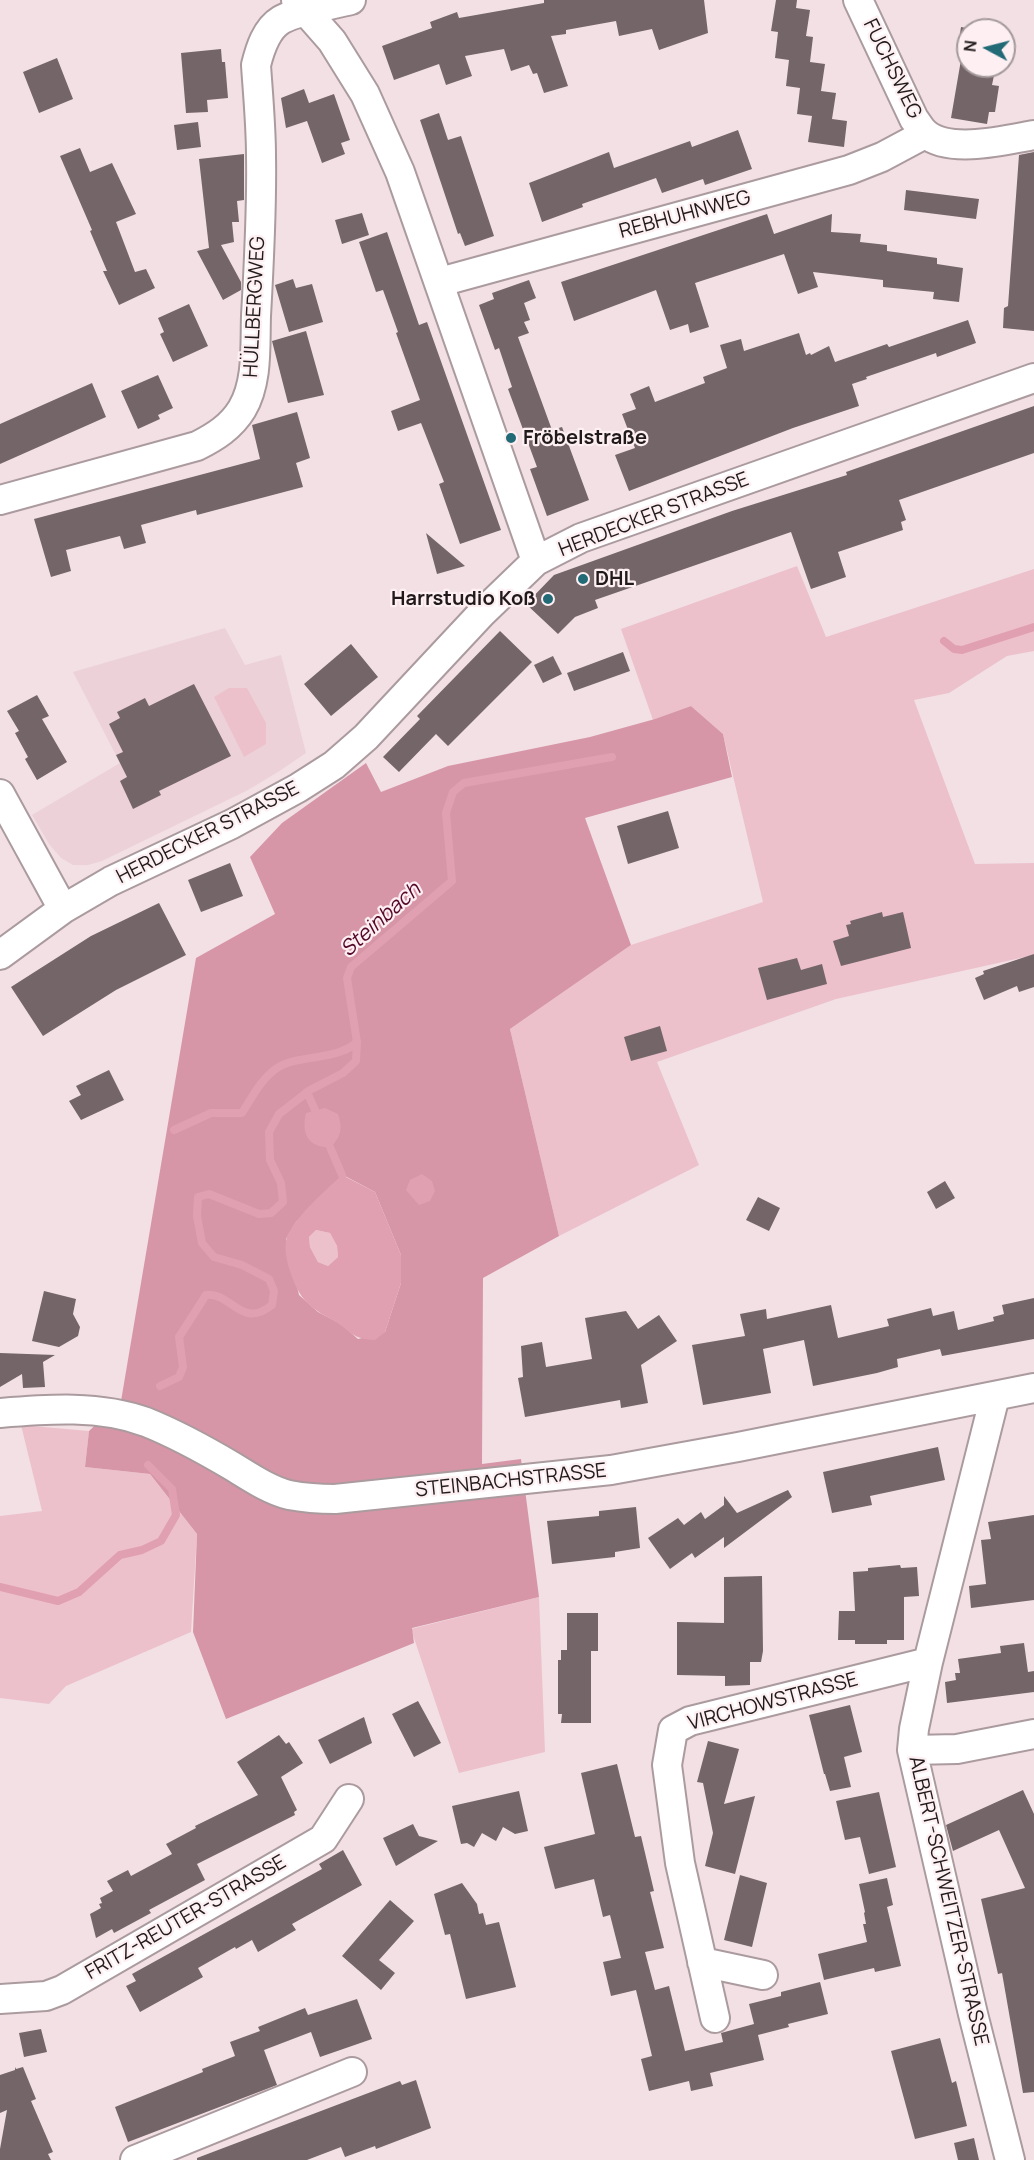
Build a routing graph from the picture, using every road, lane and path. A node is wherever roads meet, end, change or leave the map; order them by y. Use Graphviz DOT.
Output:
graph roads {
  1 [pos="351,0"];
  2 [pos="858,0"];
  3 [pos="301,6"];
  4 [pos="925,134"];
  5 [pos="1034,135"];
  6 [pos="440,282"];
  7 [pos="1034,378"];
  8 [pos="0,500"];
  9 [pos="536,561"];
  10 [pos="0,794"];
  11 [pos="63,909"];
  12 [pos="0,955"];
  13 [pos="1034,1388"];
  14 [pos="994,1396"];
  15 [pos="0,1413"];
  16 [pos="928,1662"];
  17 [pos="1034,1734"];
  18 [pos="912,1750"];
  19 [pos="349,1798"];
  20 [pos="702,1962"];
  21 [pos="763,1975"];
  22 [pos="0,1999"];
  23 [pos="715,2018"];
  24 [pos="352,2072"];
  25 [pos="135,2160"];
  26 [pos="1010,2160"];
  1 -- 3 [label="street, HÜLLBERGWEG"];
  2 -- 4 [label="street, FUCHSWEG"];
  3 -- 6 [label="street"];
  3 -- 8 [label="street, HÜLLBERGWEG"];
  4 -- 5 [label="street, FUCHSWEG"];
  4 -- 6 [label="street, REBHUHNWEG"];
  6 -- 9 [label="street"];
  7 -- 9 [label="street, HERDECKER STRASSE"];
  9 -- 11 [label="street, HERDECKER STRASSE"];
  10 -- 11 [label="street"];
  11 -- 12 [label="street, HERDECKER STRASSE"];
  13 -- 14 [label="street, STEINBACHSTRASSE"];
  14 -- 15 [label="street, STEINBACHSTRASSE"];
  14 -- 16 [label="street, ALBERT-SCHWEITZER-STRASSE"];
  16 -- 18 [label="street, ALBERT-SCHWEITZER-STRASSE"];
  16 -- 20 [label="street, VIRCHOWSTRASSE"];
  17 -- 18 [label="street"];
  18 -- 26 [label="street, ALBERT-SCHWEITZER-STRASSE"];
  19 -- 22 [label="street, FRITZ-REUTER-STRASSE"];
  20 -- 21 [label="street"];
  20 -- 23 [label="street, VIRCHOWSTRASSE"];
  24 -- 25 [label="street"];
}
